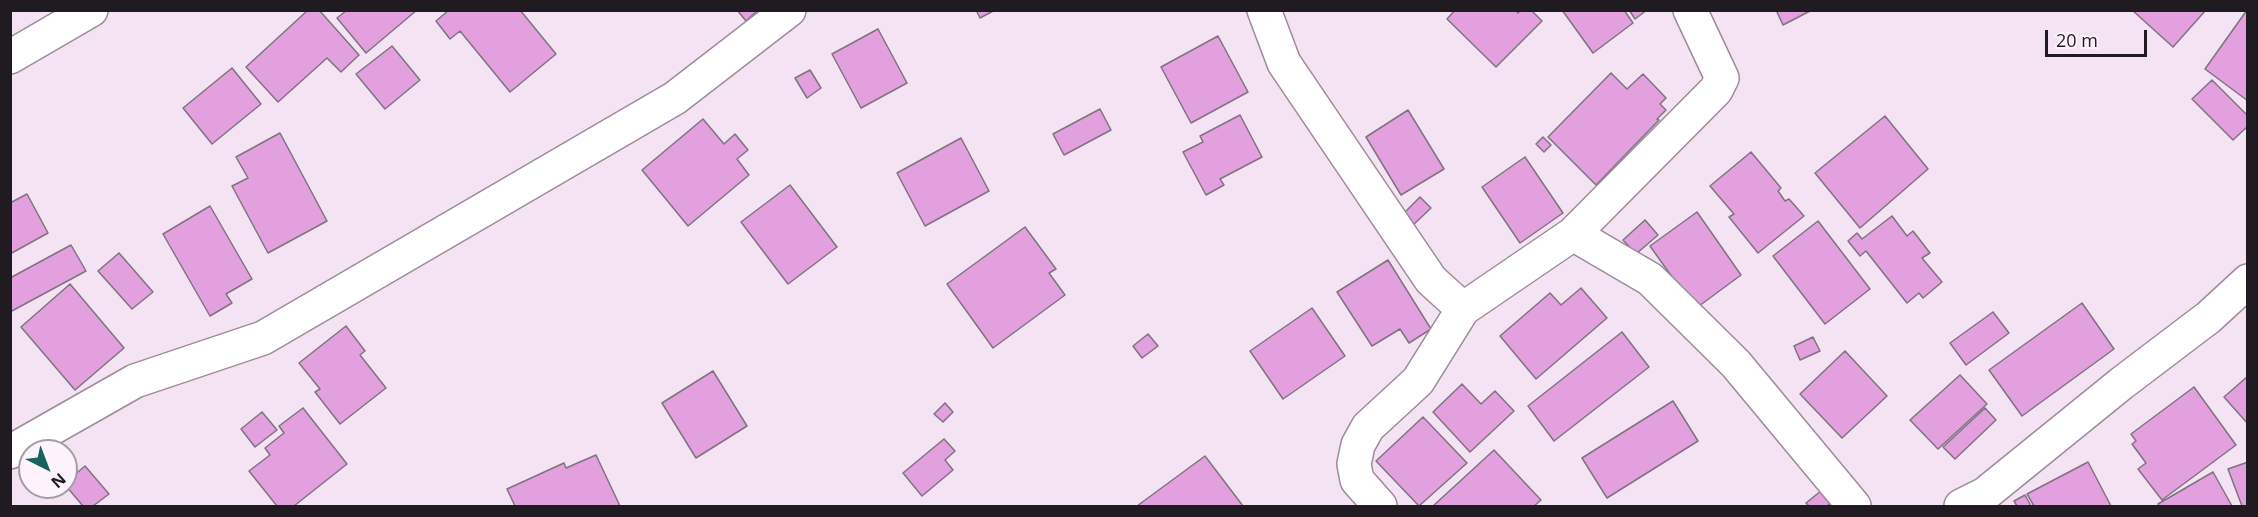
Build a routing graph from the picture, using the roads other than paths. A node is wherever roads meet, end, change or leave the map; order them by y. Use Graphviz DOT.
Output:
graph roads {
  1 [pos="91,10"];
  2 [pos="789,10"];
  3 [pos="1264,10"];
  4 [pos="1690,10"];
  5 [pos="10,57"];
  6 [pos="1573,234"];
  7 [pos="2247,281"];
  8 [pos="1463,309"];
  9 [pos="10,452"];
  10 [pos="1380,507"];
  11 [pos="1854,507"];
  12 [pos="1961,507"];
  1 -- 5 [label="street"];
  2 -- 9 [label="street"];
  3 -- 8 [label="street"];
  4 -- 6 [label="street"];
  6 -- 8 [label="street"];
  6 -- 11 [label="street"];
  7 -- 12 [label="street"];
  8 -- 10 [label="street"];
}
